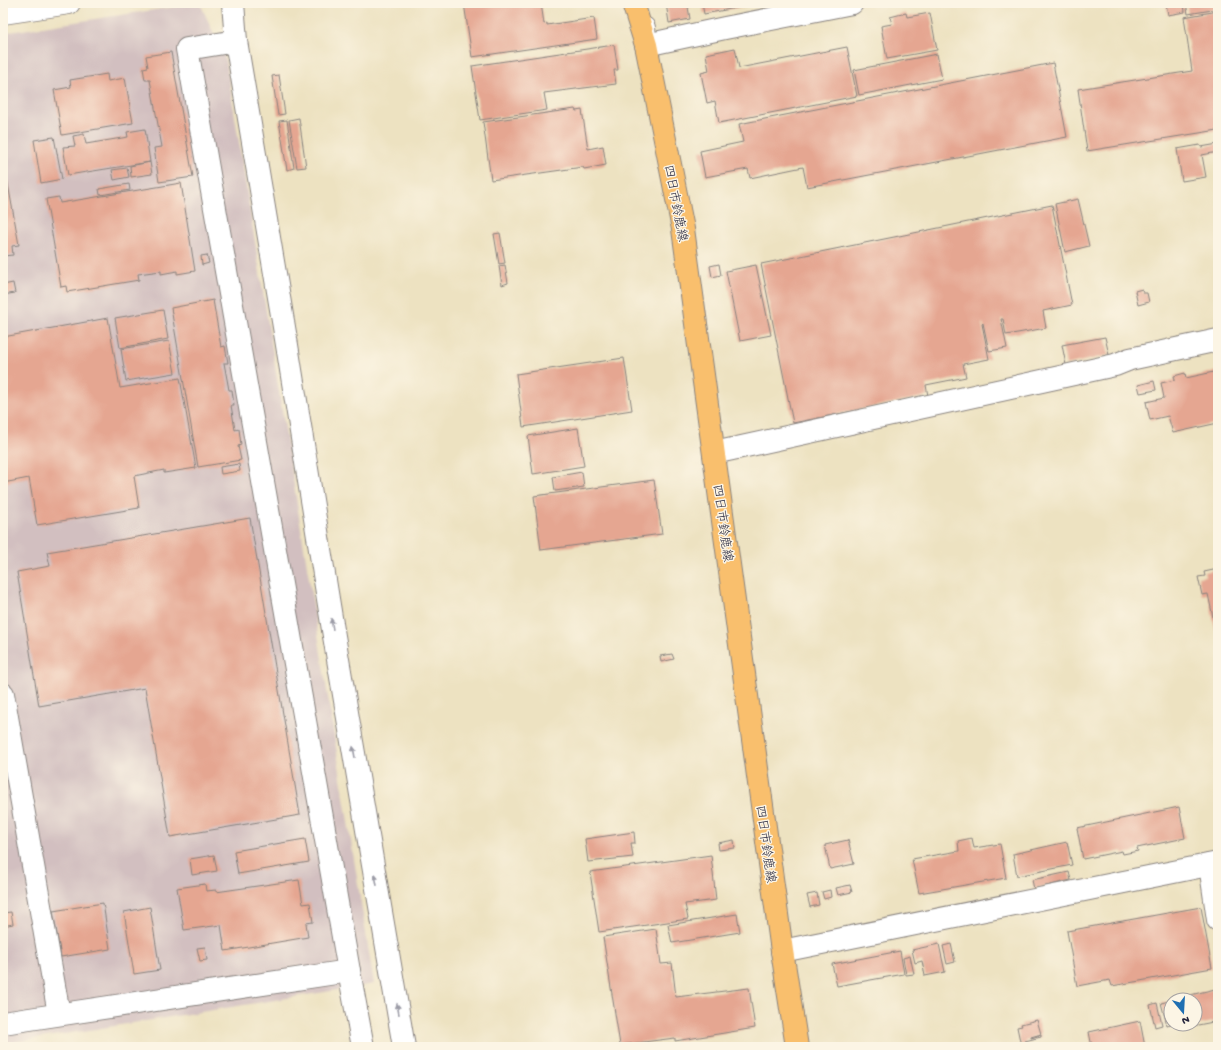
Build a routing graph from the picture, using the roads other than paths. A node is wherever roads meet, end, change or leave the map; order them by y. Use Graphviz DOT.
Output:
graph roads {
  1 [pos="69,3"];
  2 [pos="233,3"];
  3 [pos="633,3"];
  4 [pos="642,3"];
  5 [pos="852,3"];
  6 [pos="3,13"];
  7 [pos="236,41"];
  8 [pos="646,45"];
  9 [pos="1218,340"];
  10 [pos="714,453"];
  11 [pos="3,694"];
  12 [pos="1214,864"];
  13 [pos="1218,920"];
  14 [pos="782,951"];
  15 [pos="349,971"];
  16 [pos="59,1014"];
  17 [pos="3,1023"];
  18 [pos="364,1047"];
  19 [pos="404,1047"];
  20 [pos="797,1047"];
  1 -- 6 [label="street"];
  2 -- 7 [label="street"];
  3 -- 8 [label="main road, 四日市鈴鹿線"];
  4 -- 8 [label="street"];
  5 -- 8 [label="street"];
  7 -- 15 [label="street"];
  19 -- 7 [label="street, one-way"];
  8 -- 10 [label="main road, 四日市鈴鹿線"];
  9 -- 10 [label="street"];
  10 -- 14 [label="main road, 四日市鈴鹿線"];
  11 -- 16 [label="street"];
  12 -- 13 [label="street"];
  12 -- 14 [label="street"];
  14 -- 20 [label="main road, 四日市鈴鹿線"];
  15 -- 16 [label="street"];
  15 -- 18 [label="street"];
  16 -- 17 [label="street"];
}
